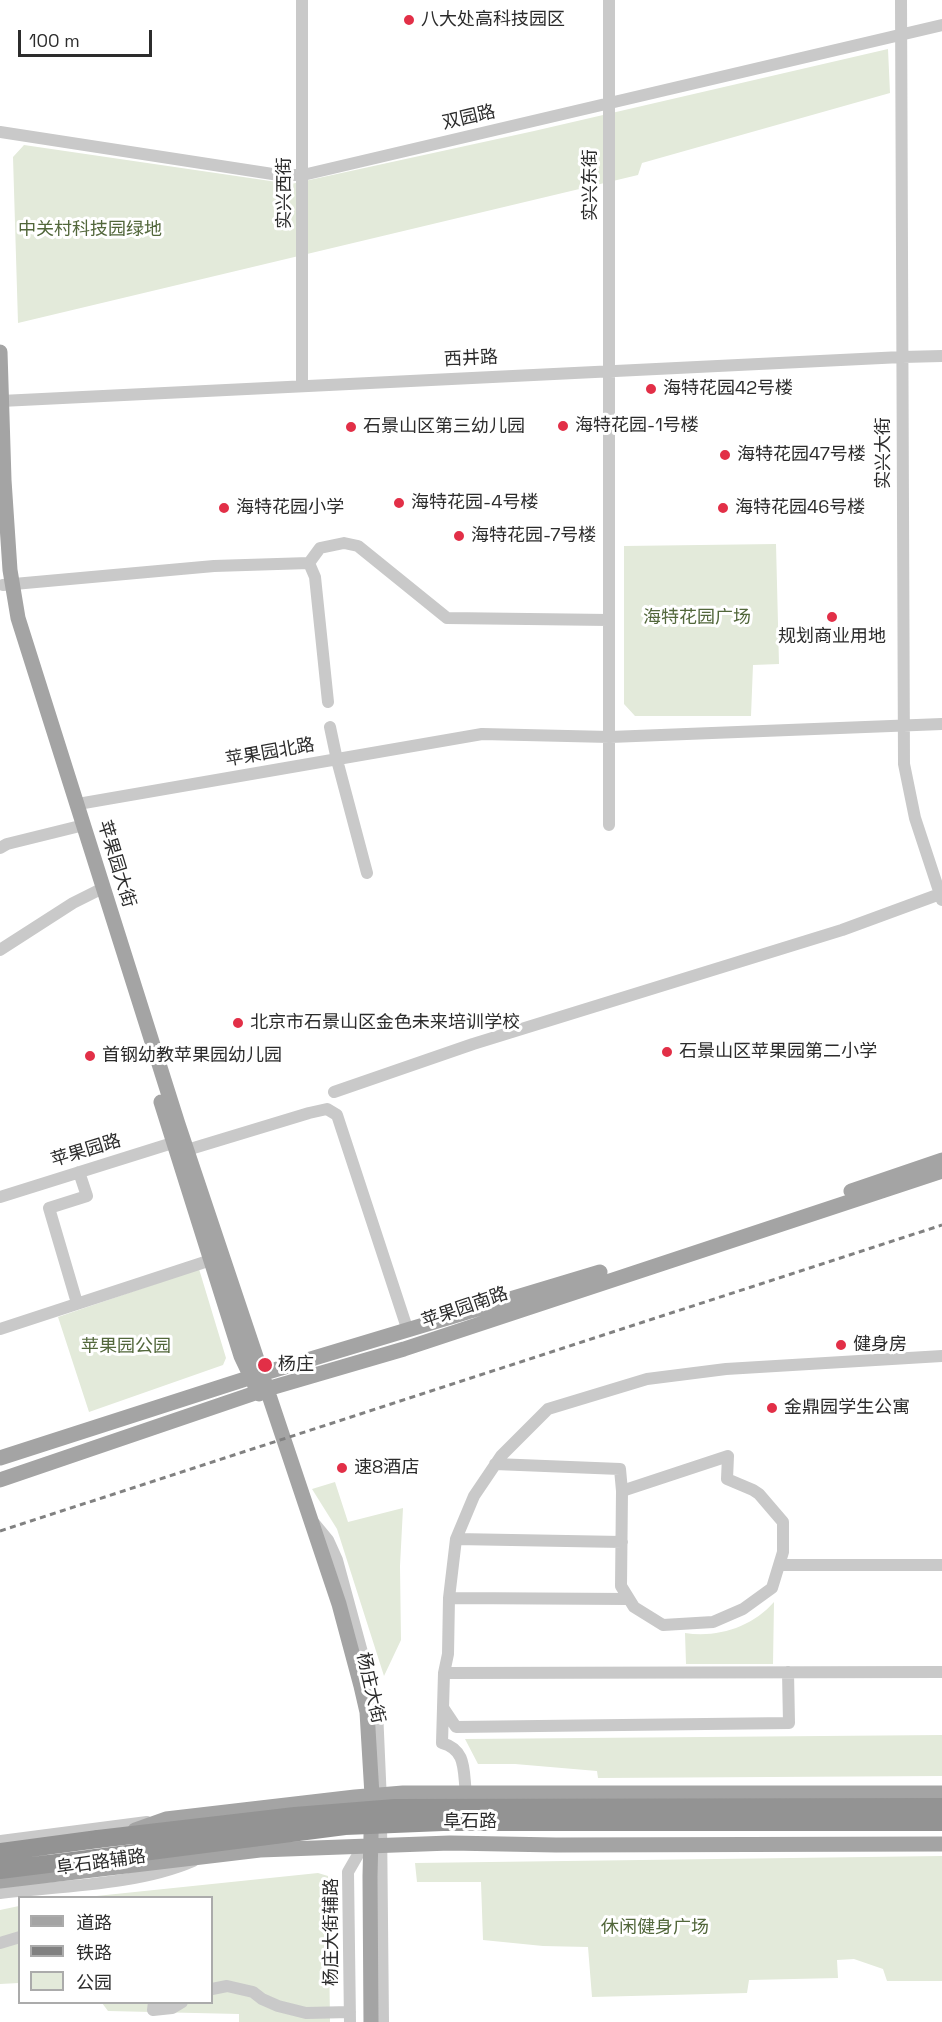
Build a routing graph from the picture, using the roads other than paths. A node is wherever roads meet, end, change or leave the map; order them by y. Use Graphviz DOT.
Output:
graph roads {
  1 [pos="302,0"];
  2 [pos="609,0"];
  3 [pos="901,0"];
  4 [pos="942,25"];
  5 [pos="901,36"];
  6 [pos="609,102"];
  7 [pos="0,132"];
  8 [pos="303,175"];
  9 [pos="0,352"];
  10 [pos="942,356"];
  11 [pos="902,357"];
  12 [pos="609,371"];
  13 [pos="302,386"];
  14 [pos="0,401"];
  15 [pos="0,559"];
  16 [pos="309,563"];
  17 [pos="7,585"];
  18 [pos="609,620"];
  19 [pos="328,702"];
  20 [pos="942,724"];
  21 [pos="904,725"];
  22 [pos="330,727"];
  23 [pos="610,737"];
  24 [pos="337,759"];
  25 [pos="78,804"];
  26 [pos="609,825"];
  27 [pos="79,826"];
  28 [pos="0,848"];
  29 [pos="368,873"];
  30 [pos="99,890"];
  31 [pos="941,897"];
  32 [pos="0,950"];
  33 [pos="334,1092"];
  34 [pos="181,1144"];
  35 [pos="942,1160"];
  36 [pos="942,1171"];
  37 [pos="79,1172"];
  38 [pos="0,1197"];
  39 [pos="211,1260"];
  40 [pos="77,1303"];
  41 [pos="0,1329"];
  42 [pos="408,1331"];
  43 [pos="942,1356"];
  44 [pos="256,1376"];
  45 [pos="262,1391"];
  46 [pos="0,1458"];
  47 [pos="495,1464"];
  48 [pos="0,1480"];
  49 [pos="622,1491"];
  50 [pos="456,1539"];
  51 [pos="622,1542"];
  52 [pos="780,1565"];
  53 [pos="942,1565"];
  54 [pos="449,1598"];
  55 [pos="629,1599"];
  56 [pos="788,1672"];
  57 [pos="942,1672"];
  58 [pos="444,1673"];
  59 [pos="443,1708"];
  60 [pos="449,1793"];
  61 [pos="466,1793"];
  62 [pos="942,1793"];
  63 [pos="373,1795"];
  64 [pos="942,1807"];
  65 [pos="166,1820"];
  66 [pos="942,1822"];
  67 [pos="0,1841"];
  68 [pos="450,1843"];
  69 [pos="942,1844"];
  70 [pos="372,1845"];
  71 [pos="0,1854"];
  72 [pos="204,1857"];
  73 [pos="0,1870"];
  74 [pos="0,1881"];
  75 [pos="0,1893"];
  76 [pos="18,1938"];
  77 [pos="0,1943"];
  78 [pos="213,1989"];
  79 [pos="154,2004"];
  80 [pos="179,2004"];
  81 [pos="354,2019"];
  82 [pos="370,2022"];
  83 [pos="383,2022"];
  1 -- 8 [label="street, 实兴西街"];
  2 -- 6 [label="street, 实兴东街"];
  3 -- 5 [label="street, 实兴大街"];
  4 -- 5 [label="street, 双园路"];
  5 -- 6 [label="street, 双园路"];
  5 -- 11 [label="street, 实兴大街"];
  6 -- 8 [label="street, 双园路"];
  6 -- 12 [label="street, 实兴东街"];
  7 -- 8 [label="street, 双园路"];
  8 -- 13 [label="street, 实兴西街"];
  9 -- 14 [label="main road, 苹果园大街"];
  10 -- 11 [label="street, 西井路"];
  11 -- 12 [label="street, 西井路"];
  11 -- 21 [label="street, 实兴大街"];
  12 -- 13 [label="street, 西井路"];
  12 -- 18 [label="street, 实兴东街"];
  13 -- 14 [label="street, 西井路"];
  14 -- 17 [label="main road, 苹果园大街"];
  15 -- 17 [label="main road, 苹果园大街"];
  16 -- 17 [label="street"];
  16 -- 18 [label="street"];
  16 -- 19 [label="street"];
  17 -- 25 [label="main road, 苹果园大街"];
  17 -- 27 [label="main road, 苹果园大街"];
  18 -- 23 [label="street, 实兴东街"];
  20 -- 21 [label="street, 苹果园北路"];
  21 -- 23 [label="street, 苹果园北路"];
  21 -- 31 [label="street, 实兴大街"];
  22 -- 24 [label="street"];
  23 -- 24 [label="street, 苹果园北路"];
  23 -- 26 [label="street, 实兴东街"];
  24 -- 25 [label="street, 苹果园北路"];
  24 -- 29 [label="street"];
  25 -- 27 [label="main road, 苹果园大街"];
  27 -- 28 [label="street"];
  27 -- 30 [label="main road, 苹果园大街"];
  30 -- 32 [label="street"];
  30 -- 34 [label="main road, 苹果园大街"];
  31 -- 33 [label="street"];
  34 -- 37 [label="street, 苹果园路"];
  34 -- 39 [label="main road, 苹果园大街"];
  34 -- 42 [label="street, 苹果园路"];
  34 -- 44 [label="main road, 苹果园大街"];
  35 -- 42 [label="main road, 苹果园南路"];
  36 -- 45 [label="main road, 苹果园南路"];
  37 -- 38 [label="street, 苹果园路"];
  37 -- 40 [label="street"];
  39 -- 40 [label="street"];
  39 -- 44 [label="main road, 苹果园大街"];
  40 -- 41 [label="street"];
  42 -- 44 [label="main road, 苹果园南路"];
  43 -- 47 [label="street"];
  44 -- 45 [label="main road, 杨庄大街"];
  44 -- 46 [label="main road, 苹果园南路"];
  45 -- 48 [label="main road, 苹果园南路"];
  45 -- 63 [label="main road, 杨庄大街"];
  45 -- 63 [label="main road, 杨庄大街"];
  47 -- 49 [label="street"];
  47 -- 50 [label="street"];
  49 -- 51 [label="street"];
  49 -- 52 [label="street"];
  50 -- 51 [label="street"];
  50 -- 54 [label="street"];
  51 -- 55 [label="street"];
  52 -- 53 [label="street"];
  52 -- 55 [label="street"];
  54 -- 55 [label="street"];
  54 -- 58 [label="street"];
  56 -- 57 [label="street"];
  56 -- 58 [label="street"];
  56 -- 59 [label="street"];
  58 -- 59 [label="street"];
  59 -- 61 [label="street"];
  60 -- 61 [label="main road, 阜石路"];
  60 -- 63 [label="main road, 阜石路"];
  60 -- 68 [label="street"];
  61 -- 62 [label="main road, 阜石路"];
  63 -- 65 [label="main road, 阜石路"];
  63 -- 70 [label="main road, 杨庄大街"];
  64 -- 71 [label="highway, 阜石路, bridge"];
  65 -- 67 [label="street, 阜石路辅路"];
  65 -- 71 [label="main road, 阜石路"];
  66 -- 73 [label="highway, 阜石路, bridge"];
  68 -- 69 [label="main road, 阜石路"];
  68 -- 70 [label="main road, 阜石路"];
  70 -- 72 [label="main road, 阜石路"];
  70 -- 81 [label="main road, 杨庄大街"];
  70 -- 82 [label="main road"];
  70 -- 83 [label="street, 杨庄大街"];
  72 -- 74 [label="main road, 阜石路"];
  72 -- 75 [label="street, 阜石路辅路"];
  76 -- 77 [label="street"];
  78 -- 81 [label="street"];
  79 -- 80 [label="street"];
}
